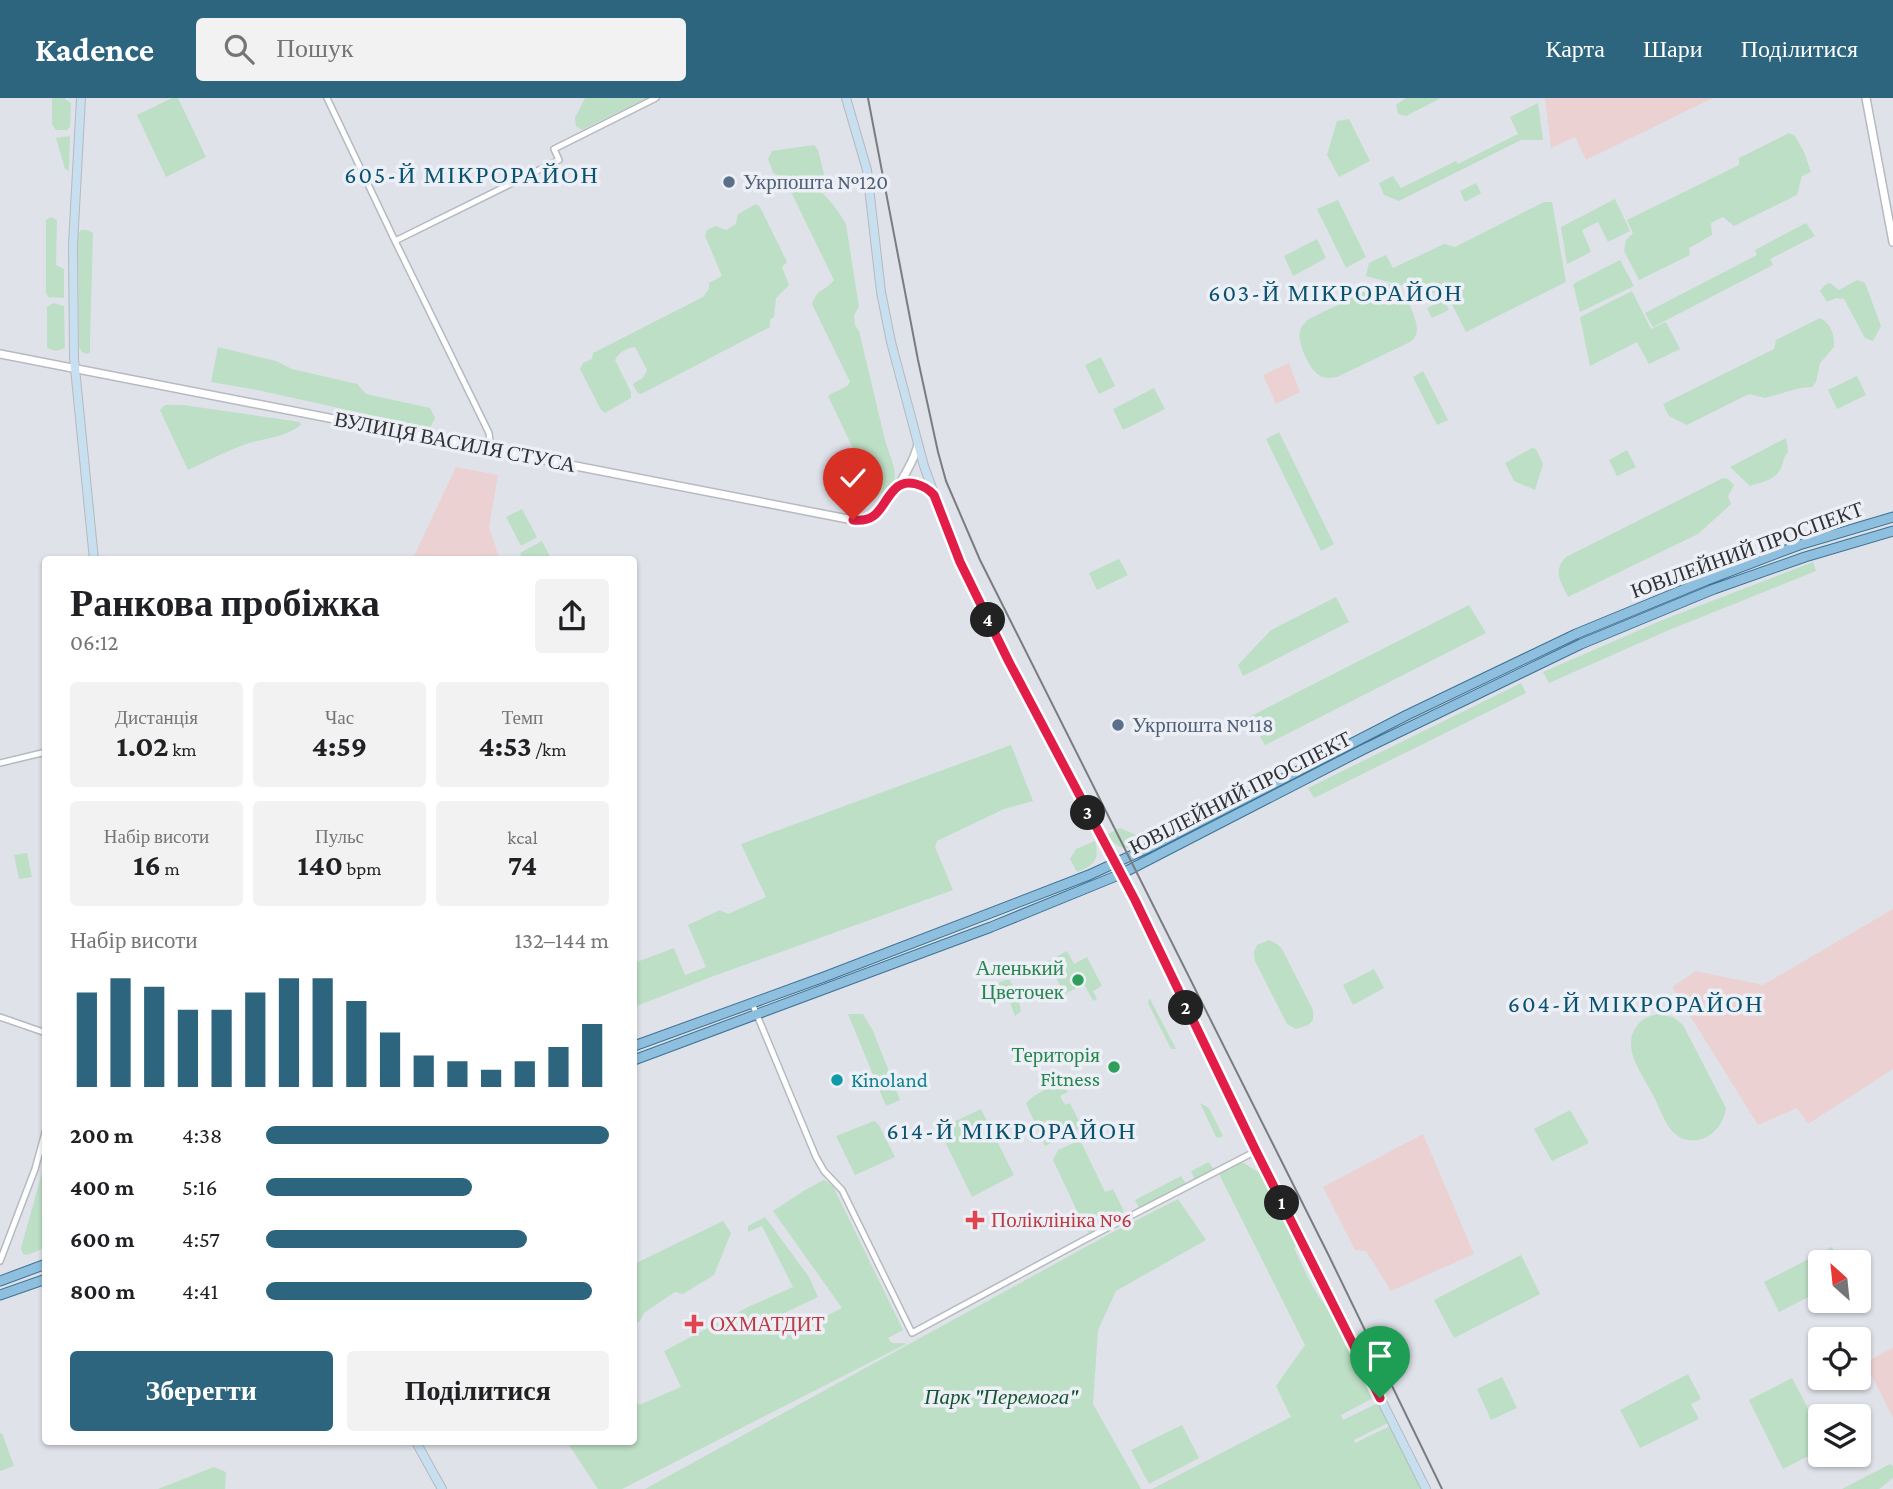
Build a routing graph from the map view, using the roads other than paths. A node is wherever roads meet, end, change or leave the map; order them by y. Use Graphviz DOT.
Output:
graph roads {
  1 [pos="81,98"];
  2 [pos="327,98"];
  3 [pos="656,98"];
  4 [pos="846,98"];
  5 [pos="1866,98"];
  6 [pos="395,241"];
  7 [pos="1893,242"];
  8 [pos="0,354"];
  9 [pos="75,370"];
  10 [pos="918,444"];
  11 [pos="491,449"];
  12 [pos="895,488"];
  13 [pos="934,495"];
  14 [pos="1893,517"];
  15 [pos="1893,531"];
  16 [pos="1820,538"];
  17 [pos="1824,550"];
  18 [pos="94,556"];
  19 [pos="1576,634"];
  20 [pos="1581,644"];
  21 [pos="1482,679"];
  22 [pos="1486,689"];
  23 [pos="42,753"];
  24 [pos="0,763"];
  25 [pos="1115,864"];
  26 [pos="1121,874"];
  27 [pos="824,977"];
  28 [pos="829,988"];
  29 [pos="752,1003"];
  30 [pos="756,1014"];
  31 [pos="0,1017"];
  32 [pos="42,1032"];
  33 [pos="637,1045"];
  34 [pos="637,1059"];
  35 [pos="42,1144"];
  36 [pos="1256,1151"];
  37 [pos="0,1261"];
  38 [pos="42,1265"];
  39 [pos="42,1280"];
  40 [pos="0,1281"];
  41 [pos="0,1296"];
  42 [pos="418,1445"];
  43 [pos="442,1489"];
  44 [pos="1426,1489"];
  1 -- 9 [label="main road"];
  2 -- 6 [label="street"];
  3 -- 6 [label="street"];
  4 -- 10 [label="main road"];
  5 -- 7 [label="street"];
  6 -- 11 [label="street"];
  8 -- 9 [label="street, ВУЛИЦЯ ВАСИЛЯ СТУСА"];
  9 -- 11 [label="street, ВУЛИЦЯ ВАСИЛЯ СТУСА"];
  9 -- 18 [label="main road"];
  10 -- 12 [label="street, ВУЛИЦЯ ВАСИЛЯ СТУСА"];
  10 -- 13 [label="main road"];
  11 -- 12 [label="street, ВУЛИЦЯ ВАСИЛЯ СТУСА"];
  12 -- 13 [label="street"];
  13 -- 25 [label="main road"];
  14 -- 16 [label="main road, ЮВІЛЕЙНИЙ ПРОСПЕКТ"];
  15 -- 17 [label="main road, ЮВІЛЕЙНИЙ ПРОСПЕКТ"];
  16 -- 17 [label="main road"];
  16 -- 19 [label="main road, ЮВІЛЕЙНИЙ ПРОСПЕКТ"];
  17 -- 20 [label="main road, ЮВІЛЕЙНИЙ ПРОСПЕКТ"];
  19 -- 20 [label="main road"];
  19 -- 21 [label="main road, ЮВІЛЕЙНИЙ ПРОСПЕКТ"];
  20 -- 22 [label="main road, ЮВІЛЕЙНИЙ ПРОСПЕКТ"];
  21 -- 22 [label="main road"];
  21 -- 25 [label="main road, ЮВІЛЕЙНИЙ ПРОСПЕКТ"];
  22 -- 26 [label="main road, ЮВІЛЕЙНИЙ ПРОСПЕКТ"];
  23 -- 24 [label="street"];
  25 -- 26 [label="main road"];
  25 -- 27 [label="main road, ЮВІЛЕЙНИЙ ПРОСПЕКТ"];
  26 -- 28 [label="main road, ЮВІЛЕЙНИЙ ПРОСПЕКТ"];
  26 -- 36 [label="main road"];
  27 -- 28 [label="main road"];
  27 -- 29 [label="main road, ЮВІЛЕЙНИЙ ПРОСПЕКТ"];
  28 -- 30 [label="main road, ЮВІЛЕЙНИЙ ПРОСПЕКТ"];
  29 -- 30 [label="street"];
  29 -- 33 [label="main road, ЮВІЛЕЙНИЙ ПРОСПЕКТ"];
  30 -- 34 [label="main road, ЮВІЛЕЙНИЙ ПРОСПЕКТ"];
  30 -- 36 [label="street"];
  31 -- 32 [label="street"];
  35 -- 37 [label="street"];
  36 -- 44 [label="main road"];
  38 -- 40 [label="main road"];
  39 -- 41 [label="main road"];
  42 -- 43 [label="main road"];
}
